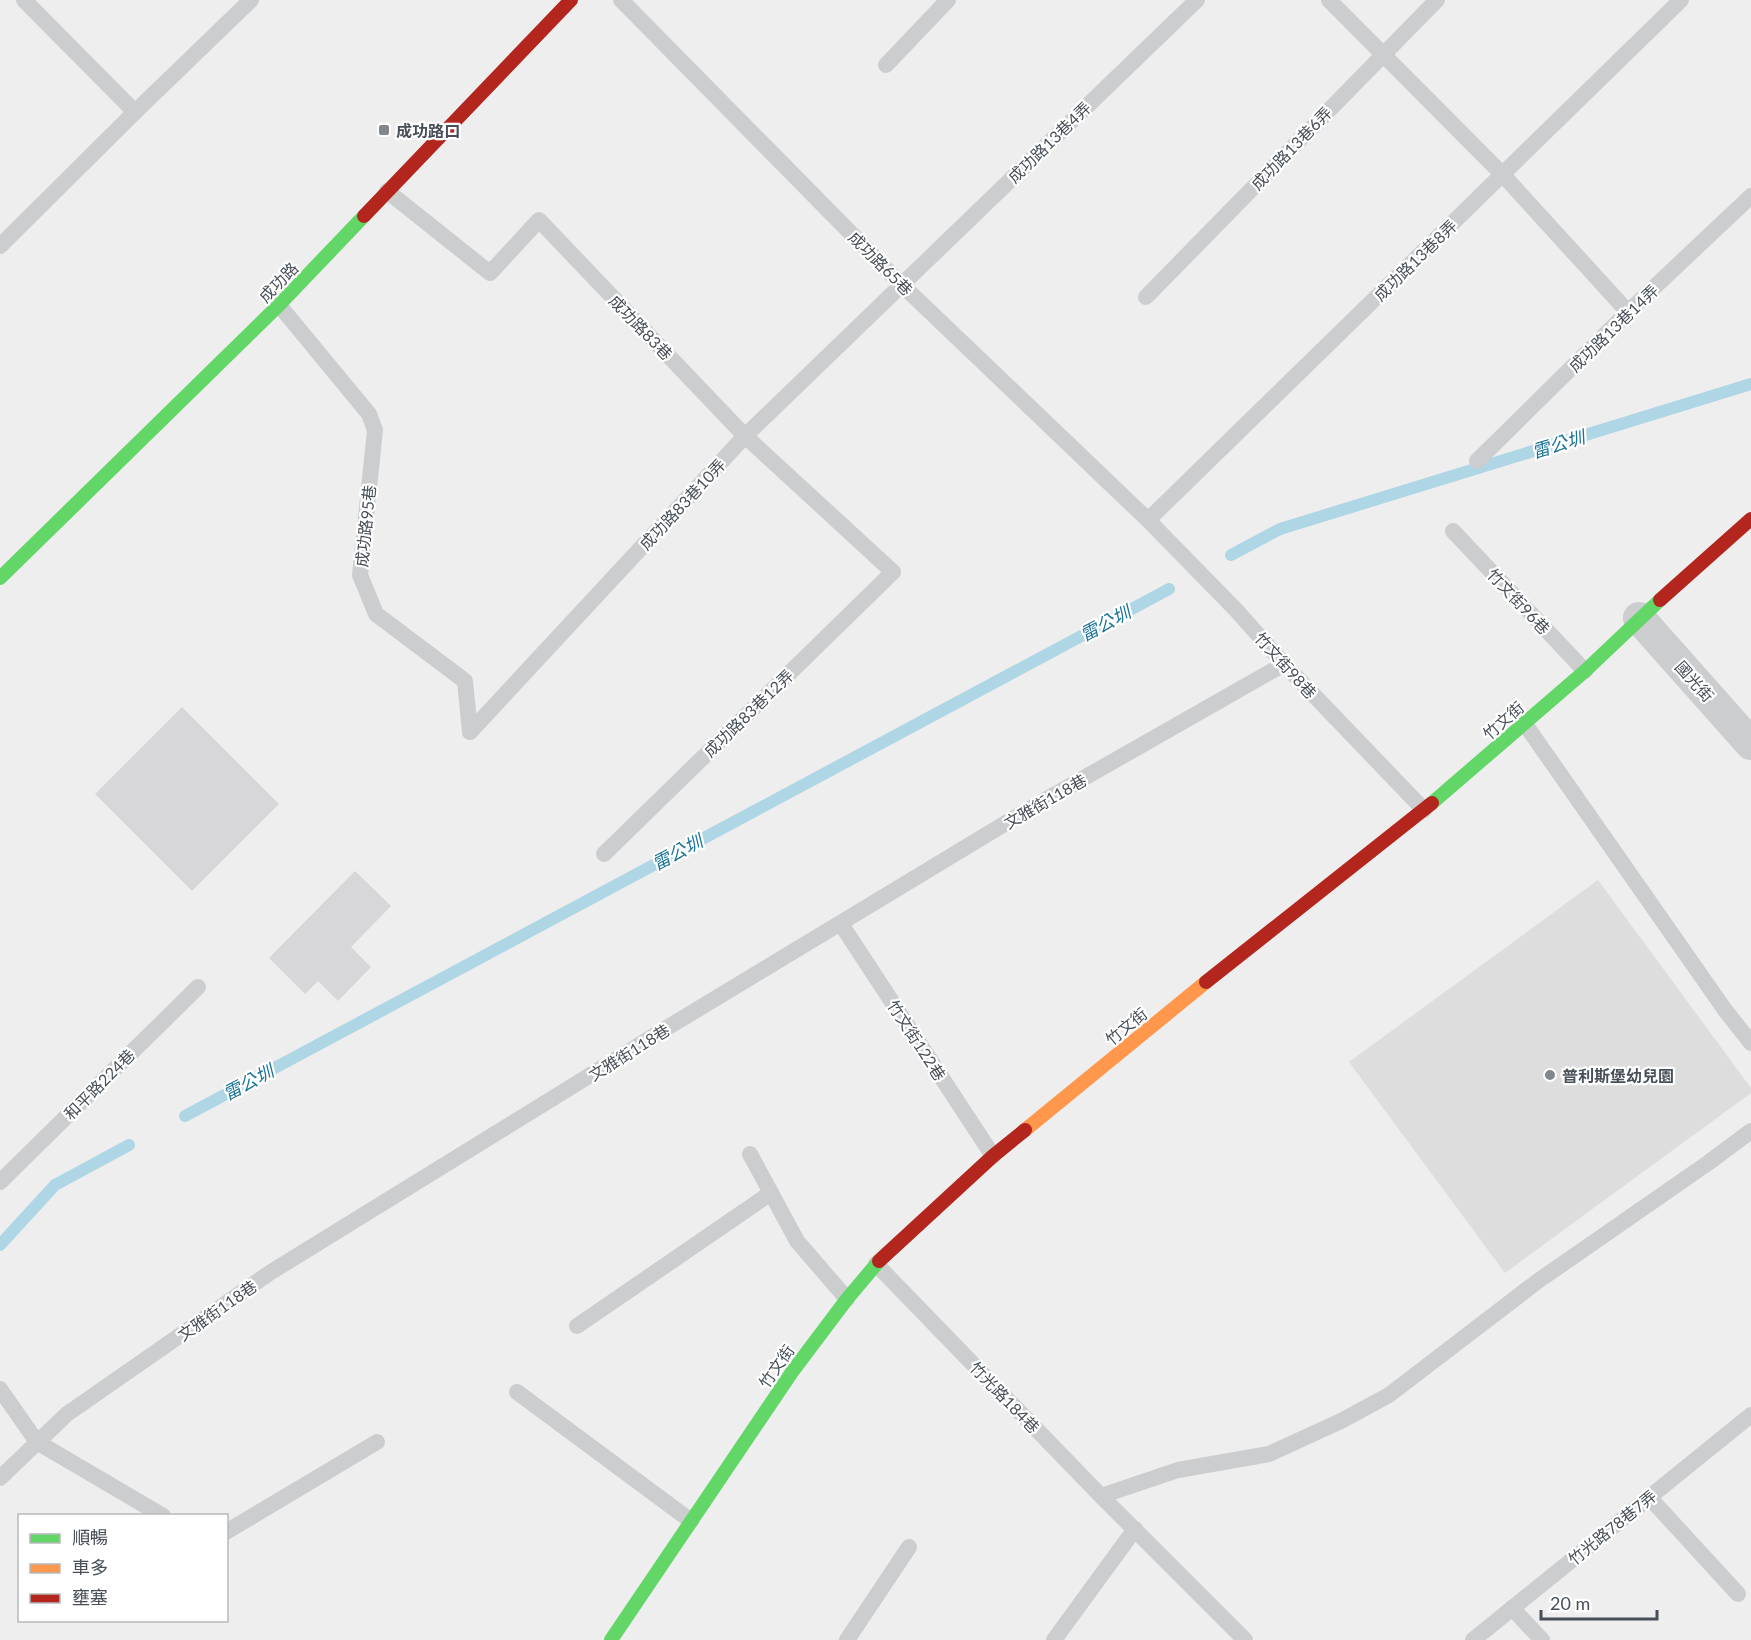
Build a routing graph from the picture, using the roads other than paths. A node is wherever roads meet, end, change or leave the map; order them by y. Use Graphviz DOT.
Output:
graph roads {
  1 [pos="24,0"];
  2 [pos="251,0"];
  3 [pos="571,0"];
  4 [pos="621,0"];
  5 [pos="948,0"];
  6 [pos="1197,0"];
  7 [pos="1329,0"];
  8 [pos="1437,0"];
  9 [pos="1680,0"];
  10 [pos="1384,54"];
  11 [pos="886,65"];
  12 [pos="135,112"];
  13 [pos="1503,175"];
  14 [pos="387,190"];
  15 [pos="1751,196"];
  16 [pos="0,246"];
  17 [pos="901,284"];
  18 [pos="1146,297"];
  19 [pos="279,305"];
  20 [pos="1628,312"];
  21 [pos="745,436"];
  22 [pos="1477,461"];
  23 [pos="1751,519"];
  24 [pos="1149,520"];
  25 [pos="1453,531"];
  26 [pos="893,572"];
  27 [pos="0,578"];
  28 [pos="1639,618"];
  29 [pos="1284,664"];
  30 [pos="1586,671"];
  31 [pos="1525,724"];
  32 [pos="470,732"];
  33 [pos="1751,744"];
  34 [pos="1424,810"];
  35 [pos="604,854"];
  36 [pos="841,924"];
  37 [pos="198,987"];
  38 [pos="1751,1043"];
  39 [pos="1751,1131"];
  40 [pos="750,1154"];
  41 [pos="993,1156"];
  42 [pos="0,1182"];
  43 [pos="771,1193"];
  44 [pos="876,1264"];
  45 [pos="847,1299"];
  46 [pos="578,1326"];
  47 [pos="0,1389"];
  48 [pos="517,1392"];
  49 [pos="1751,1415"];
  50 [pos="37,1442"];
  51 [pos="377,1442"];
  52 [pos="0,1478"];
  53 [pos="1101,1496"];
  54 [pos="1649,1497"];
  55 [pos="161,1514"];
  56 [pos="691,1521"];
  57 [pos="1135,1529"];
  58 [pos="228,1531"];
  59 [pos="909,1547"];
  60 [pos="1738,1594"];
  61 [pos="1512,1608"];
  62 [pos="611,1640"];
  63 [pos="847,1640"];
  64 [pos="1054,1640"];
  65 [pos="1245,1640"];
  66 [pos="1473,1640"];
  67 [pos="1542,1640"];
  1 -- 12 [label="lane"];
  2 -- 12 [label="lane"];
  3 -- 14 [label="street, 成功路"];
  4 -- 17 [label="lane, 成功路65巷"];
  5 -- 11 [label="lane"];
  6 -- 17 [label="lane, 成功路13巷4弄"];
  7 -- 10 [label="lane"];
  8 -- 10 [label="lane, 成功路13巷6弄"];
  9 -- 13 [label="lane, 成功路13巷8弄"];
  10 -- 13 [label="lane"];
  10 -- 18 [label="lane, 成功路13巷6弄"];
  12 -- 16 [label="lane"];
  13 -- 20 [label="lane"];
  13 -- 24 [label="lane, 成功路13巷8弄"];
  14 -- 19 [label="street, 成功路"];
  14 -- 21 [label="lane, 成功路83巷"];
  15 -- 20 [label="lane, 成功路13巷14弄"];
  17 -- 21 [label="lane, 成功路83巷10弄"];
  17 -- 24 [label="lane, 成功路65巷"];
  19 -- 27 [label="street, 成功路"];
  19 -- 32 [label="lane, 成功路95巷"];
  20 -- 22 [label="lane, 成功路13巷14弄"];
  21 -- 26 [label="lane, 成功路83巷"];
  21 -- 32 [label="lane, 成功路83巷10弄"];
  23 -- 28 [label="street, 竹文街"];
  24 -- 29 [label="lane, 竹文街98巷"];
  25 -- 30 [label="lane, 竹文街96巷"];
  26 -- 35 [label="lane, 成功路83巷12弄"];
  28 -- 30 [label="street, 竹文街"];
  28 -- 33 [label="street, 國光街"];
  29 -- 34 [label="lane, 竹文街98巷"];
  29 -- 36 [label="lane, 文雅街118巷"];
  30 -- 31 [label="street, 竹文街"];
  31 -- 34 [label="street, 竹文街"];
  31 -- 38 [label="lane"];
  34 -- 41 [label="street, 竹文街"];
  36 -- 41 [label="lane, 竹文街122巷"];
  36 -- 50 [label="lane, 文雅街118巷"];
  37 -- 42 [label="lane, 和平路224巷"];
  39 -- 53 [label="lane"];
  40 -- 43 [label="lane"];
  41 -- 44 [label="street, 竹文街"];
  43 -- 45 [label="lane"];
  43 -- 46 [label="lane"];
  44 -- 45 [label="street, 竹文街"];
  44 -- 53 [label="lane, 竹光路184巷"];
  45 -- 56 [label="street, 竹文街"];
  47 -- 50 [label="lane"];
  48 -- 56 [label="lane"];
  49 -- 54 [label="lane, 竹光路78巷7弄"];
  50 -- 52 [label="lane, 文雅街118巷"];
  50 -- 55 [label="lane"];
  51 -- 58 [label="lane"];
  53 -- 57 [label="lane, 竹光路184巷"];
  54 -- 60 [label="lane"];
  54 -- 61 [label="lane, 竹光路78巷7弄"];
  56 -- 62 [label="street, 竹文街"];
  57 -- 64 [label="lane"];
  57 -- 65 [label="lane, 竹光路184巷"];
  59 -- 63 [label="lane"];
  61 -- 66 [label="lane, 竹光路78巷7弄"];
  61 -- 67 [label="lane"];
}
